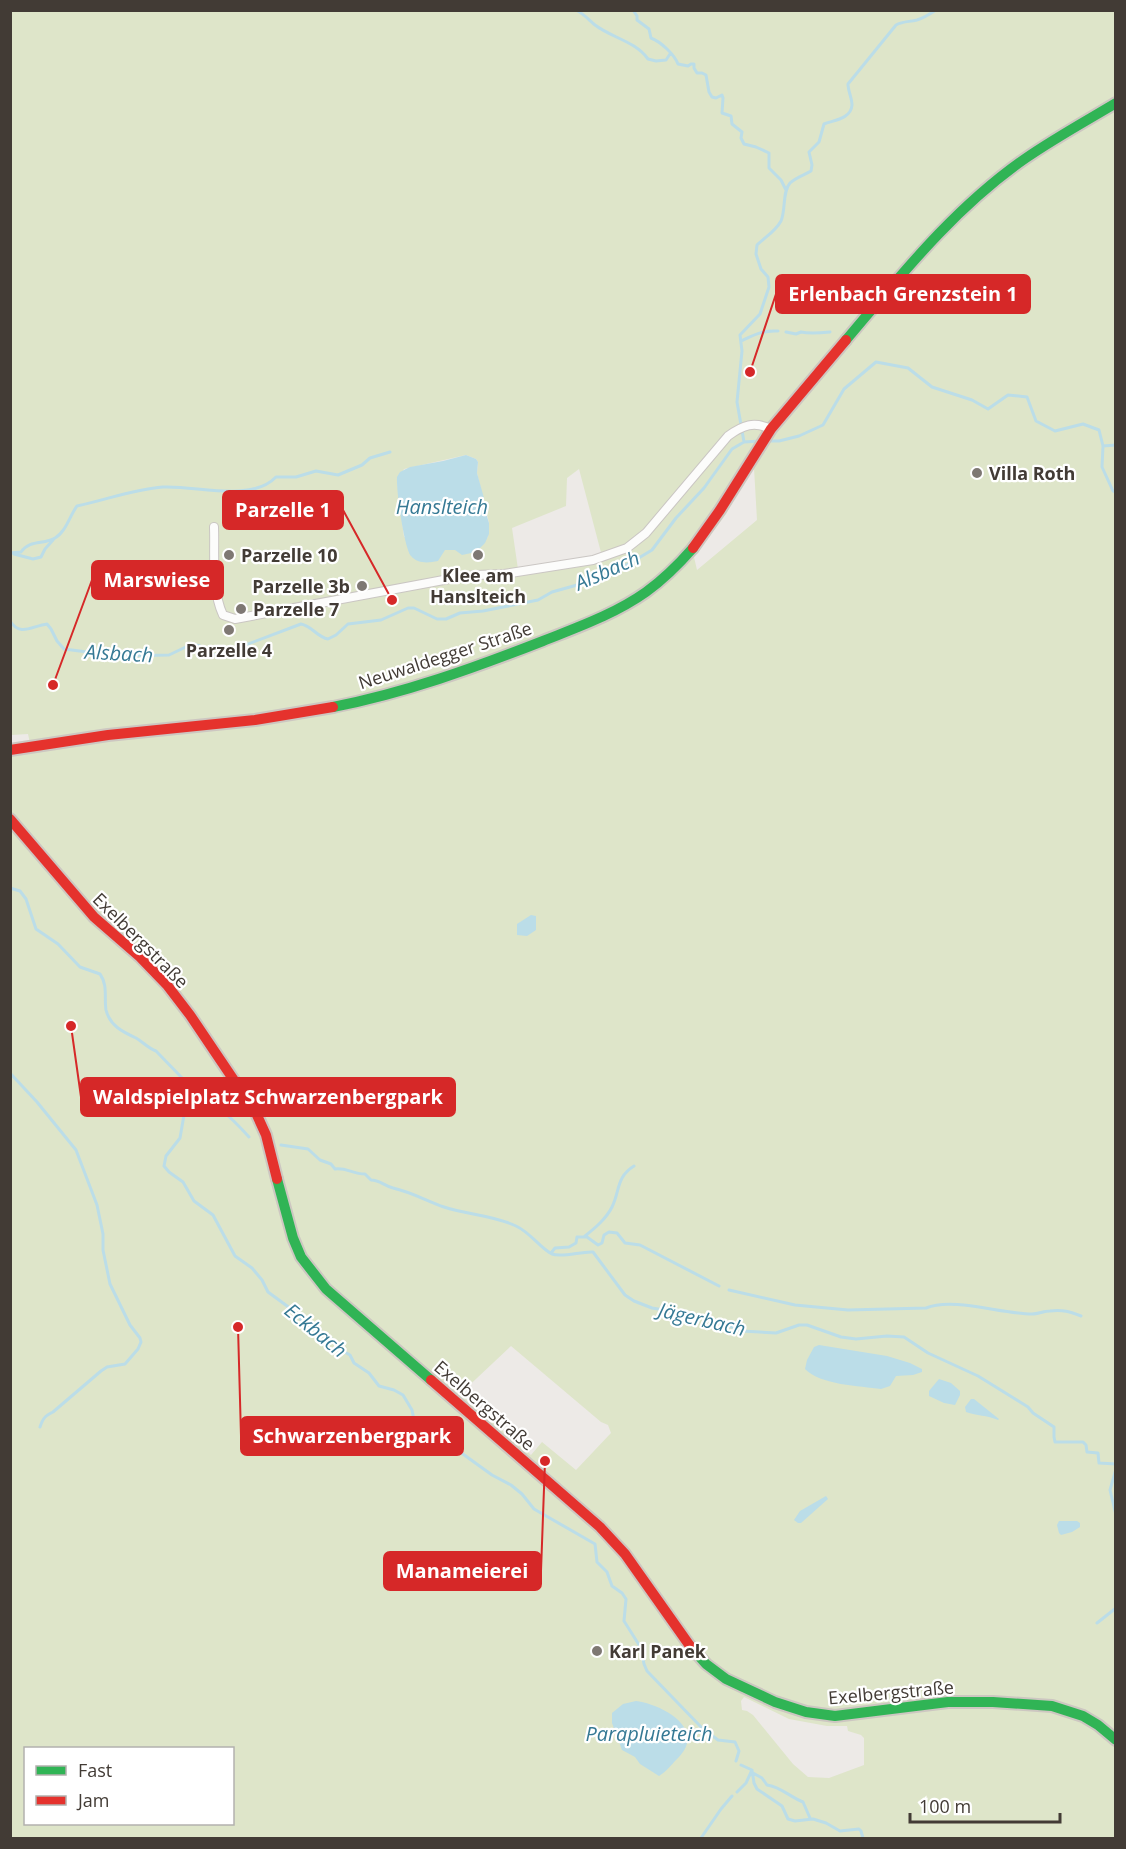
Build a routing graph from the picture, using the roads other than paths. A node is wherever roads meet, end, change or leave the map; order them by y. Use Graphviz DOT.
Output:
graph roads {
  1 [pos="1116,103"];
  2 [pos="769,432"];
  3 [pos="214,527"];
  4 [pos="10,750"];
  5 [pos="10,819"];
  6 [pos="1116,1740"];
  1 -- 2 [label="main road, Neuwaldegger Straße"];
  2 -- 3 [label="street"];
  2 -- 4 [label="main road, Neuwaldegger Straße"];
  5 -- 6 [label="main road, Exelbergstraße"];
}
